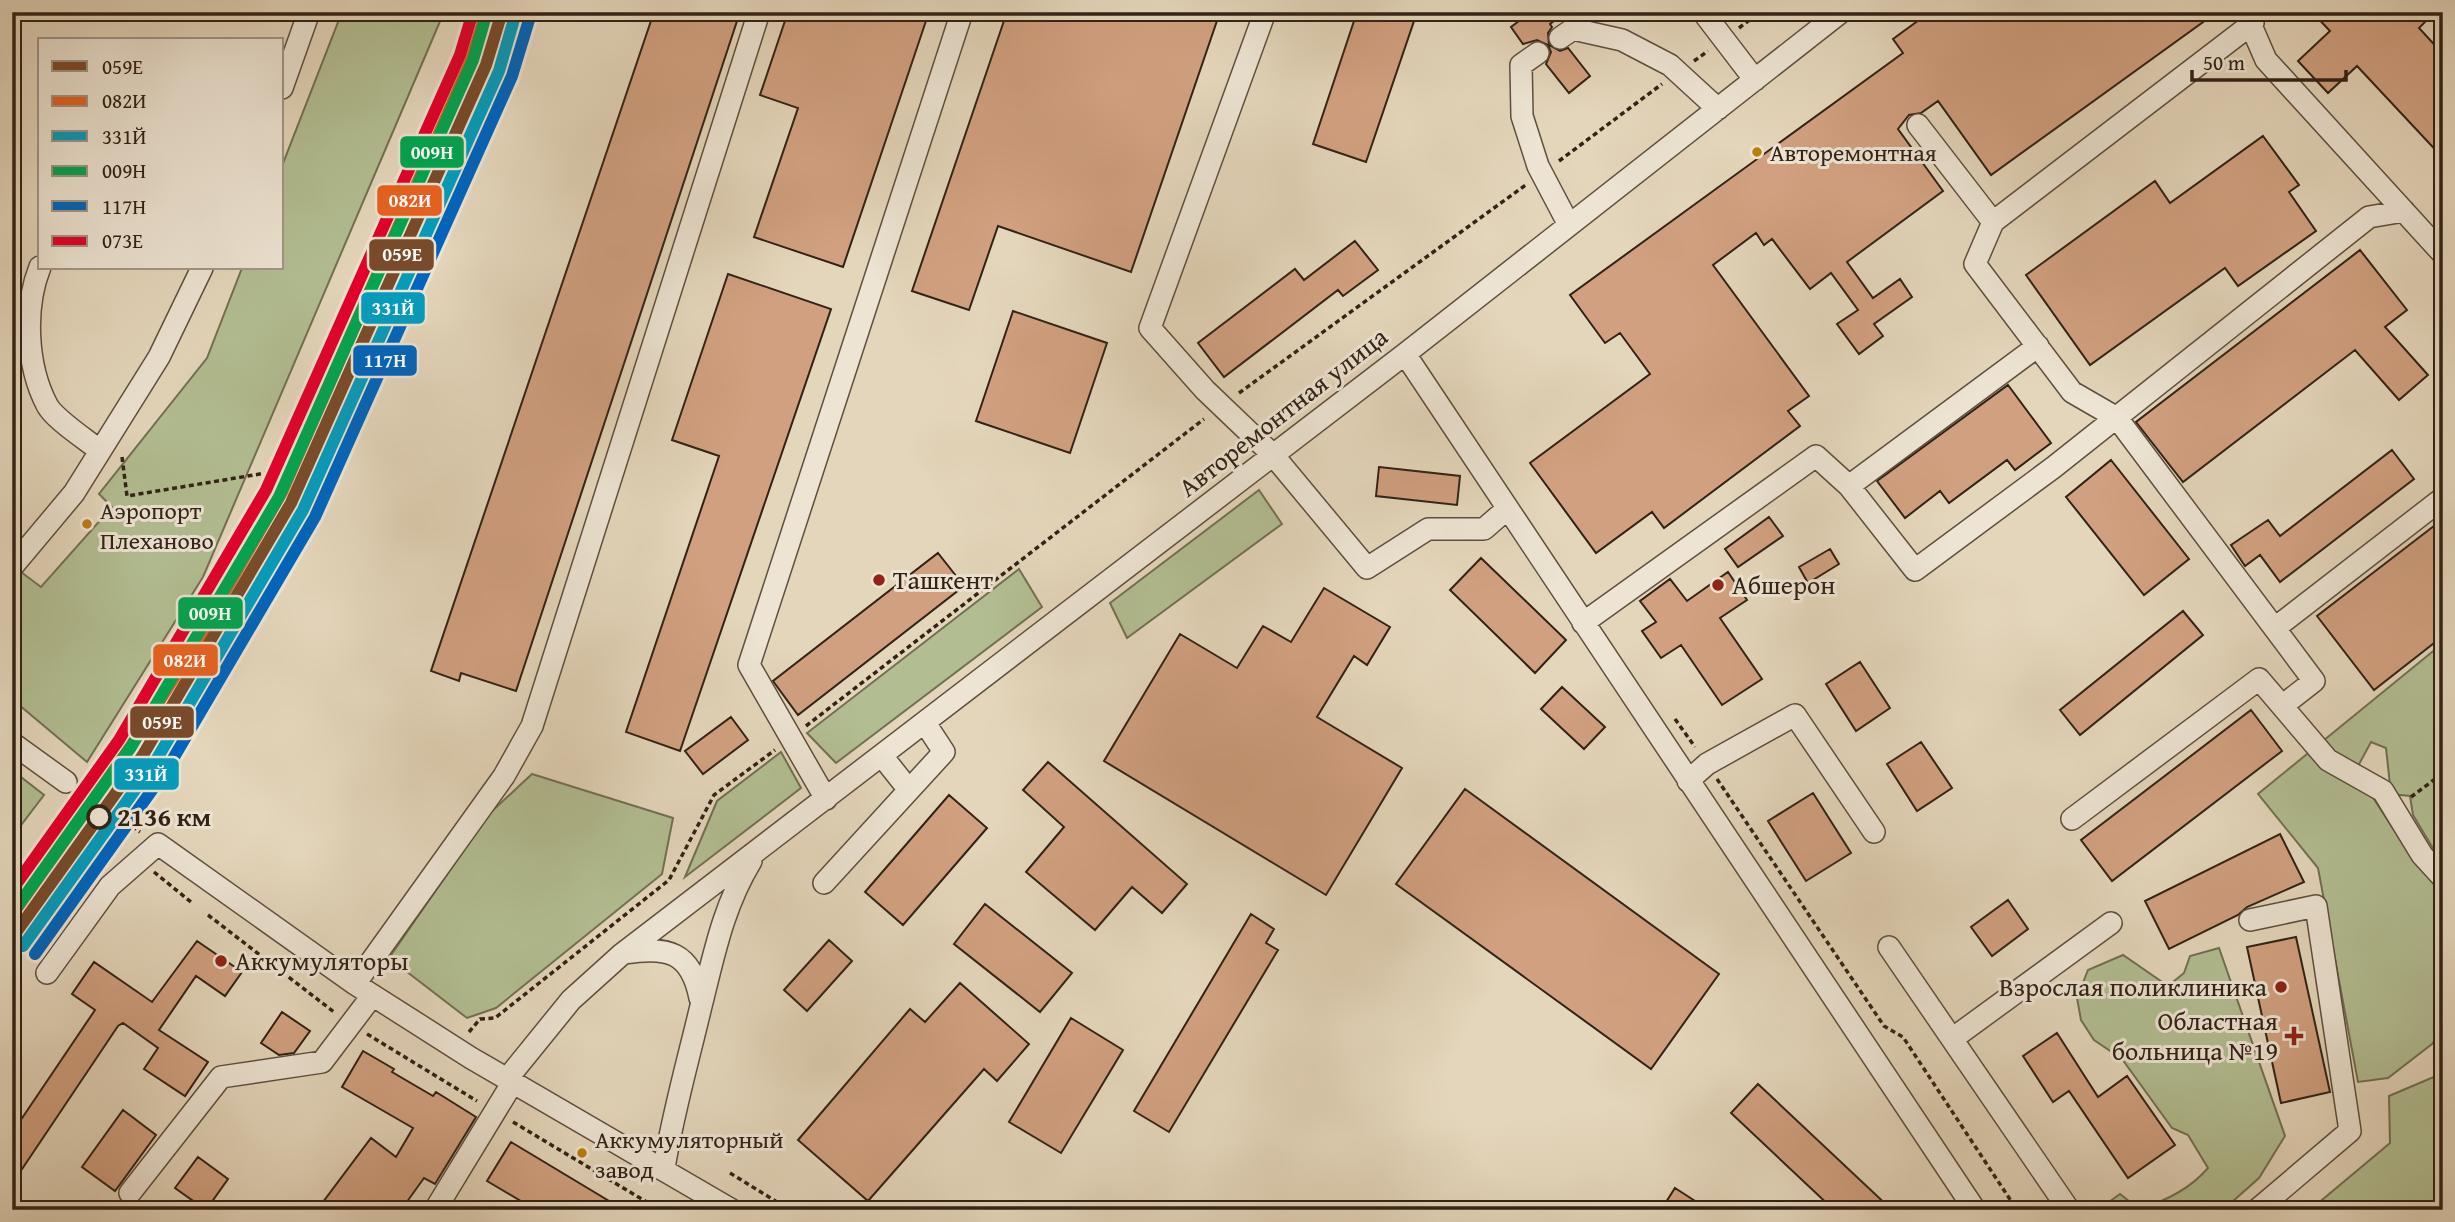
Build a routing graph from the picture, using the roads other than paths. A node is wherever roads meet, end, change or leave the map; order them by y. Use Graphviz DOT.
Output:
graph roads {
  1 [pos="309,12"];
  2 [pos="759,12"];
  3 [pos="962,12"];
  4 [pos="1265,12"];
  5 [pos="1703,12"];
  6 [pos="1841,12"];
  7 [pos="2249,18"];
  8 [pos="1560,38"];
  9 [pos="1538,53"];
  10 [pos="1755,80"];
  11 [pos="284,82"];
  12 [pos="1718,109"];
  13 [pos="1918,125"];
  14 [pos="2404,211"];
  15 [pos="1993,222"];
  16 [pos="1569,225"];
  17 [pos="2443,254"];
  18 [pos="39,270"];
  19 [pos="201,270"];
  20 [pos="2038,346"];
  21 [pos="1405,354"];
  22 [pos="2118,418"];
  23 [pos="100,451"];
  24 [pos="1272,456"];
  25 [pos="1849,486"];
  26 [pos="2443,498"];
  27 [pos="1507,509"];
  28 [pos="12,567"];
  29 [pos="1583,623"];
  30 [pos="2276,628"];
  31 [pos="2282,706"];
  32 [pos="925,723"];
  33 [pos="12,743"];
  34 [pos="882,756"];
  35 [pos="1688,781"];
  36 [pos="66,782"];
  37 [pos="909,790"];
  38 [pos="826,799"];
  39 [pos="2072,819"];
  40 [pos="1874,832"];
  41 [pos="756,853"];
  42 [pos="2443,878"];
  43 [pos="824,883"];
  44 [pos="2250,920"];
  45 [pos="2111,923"];
  46 [pos="1889,947"];
  47 [pos="622,954"];
  48 [pos="47,973"];
  49 [pos="363,990"];
  50 [pos="701,1005"];
  51 [pos="1952,1039"];
  52 [pos="510,1081"];
  53 [pos="664,1168"];
  54 [pos="130,1194"];
  55 [pos="435,1210"];
  56 [pos="732,1210"];
  57 [pos="1975,1210"];
  58 [pos="2068,1210"];
  59 [pos="2257,1210"];
  1 -- 11 [label="street"];
  2 -- 49 [label="street"];
  3 -- 38 [label="street"];
  4 -- 24 [label="street"];
  5 -- 10 [label="street"];
  6 -- 10 [label="street, Авторемонтная улица"];
  7 -- 14 [label="street"];
  7 -- 15 [label="street"];
  8 -- 12 [label="street"];
  9 -- 16 [label="street"];
  10 -- 12 [label="street, Авторемонтная улица"];
  12 -- 16 [label="street, Авторемонтная улица"];
  13 -- 15 [label="street"];
  14 -- 17 [label="street"];
  14 -- 22 [label="street"];
  15 -- 20 [label="street"];
  16 -- 21 [label="street, Авторемонтная улица"];
  18 -- 23 [label="street"];
  19 -- 23 [label="street"];
  20 -- 22 [label="street"];
  20 -- 25 [label="street"];
  21 -- 24 [label="street, Авторемонтная улица"];
  21 -- 27 [label="street"];
  22 -- 25 [label="street"];
  22 -- 30 [label="street"];
  23 -- 28 [label="street"];
  24 -- 27 [label="street"];
  24 -- 32 [label="street, Авторемонтная улица"];
  25 -- 29 [label="street"];
  26 -- 30 [label="street"];
  27 -- 29 [label="street"];
  29 -- 35 [label="street"];
  30 -- 31 [label="street"];
  31 -- 39 [label="street"];
  31 -- 42 [label="street"];
  32 -- 34 [label="street, Авторемонтная улица"];
  32 -- 37 [label="street"];
  33 -- 36 [label="street"];
  34 -- 37 [label="street"];
  34 -- 38 [label="street, Авторемонтная улица"];
  35 -- 40 [label="street"];
  35 -- 57 [label="street"];
  37 -- 43 [label="street"];
  38 -- 41 [label="street, Авторемонтная улица"];
  41 -- 47 [label="street, Авторемонтная улица"];
  41 -- 50 [label="street"];
  44 -- 59 [label="street"];
  45 -- 51 [label="street"];
  46 -- 51 [label="street"];
  47 -- 50 [label="street"];
  47 -- 52 [label="street, Авторемонтная улица"];
  48 -- 49 [label="street"];
  49 -- 52 [label="street"];
  49 -- 54 [label="street"];
  50 -- 53 [label="street"];
  51 -- 58 [label="street"];
  52 -- 53 [label="street"];
  52 -- 55 [label="street, Авторемонтная улица"];
  53 -- 56 [label="street"];
}
